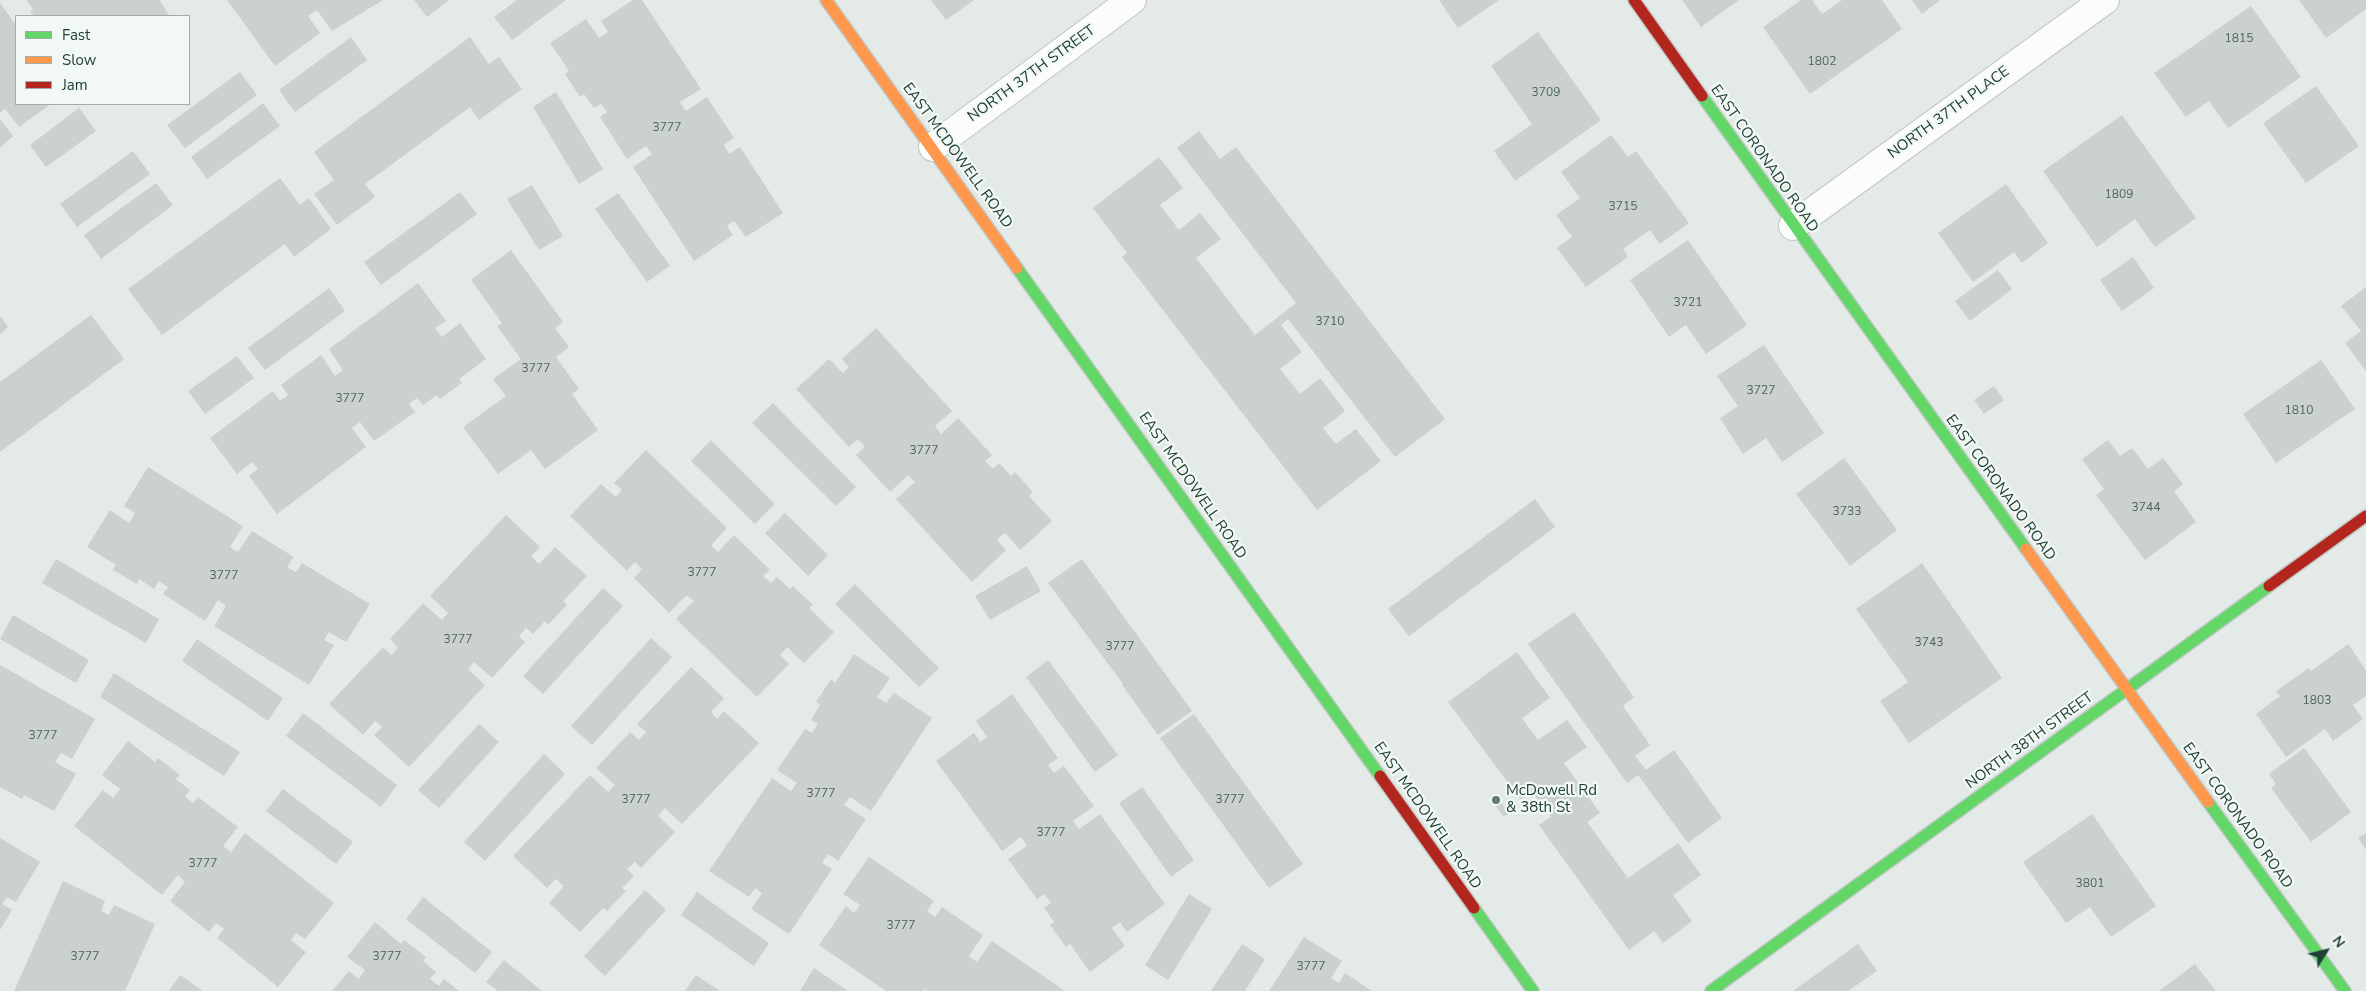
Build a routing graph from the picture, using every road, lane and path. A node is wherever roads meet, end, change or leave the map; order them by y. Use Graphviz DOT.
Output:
graph roads {
  1 [pos="826,0"];
  2 [pos="1132,0"];
  3 [pos="1634,0"];
  4 [pos="2106,0"];
  5 [pos="933,147"];
  6 [pos="1793,226"];
  7 [pos="2366,516"];
  8 [pos="2127,688"];
  9 [pos="1533,991"];
  10 [pos="1711,991"];
  11 [pos="2345,991"];
  1 -- 5 [label="street, EAST MCDOWELL ROAD"];
  2 -- 5 [label="street, NORTH 37TH STREET"];
  3 -- 6 [label="street, EAST CORONADO ROAD"];
  4 -- 6 [label="street, NORTH 37TH PLACE"];
  5 -- 9 [label="street, EAST MCDOWELL ROAD"];
  6 -- 8 [label="street, EAST CORONADO ROAD"];
  7 -- 8 [label="street, NORTH 38TH STREET"];
  8 -- 10 [label="street, NORTH 38TH STREET"];
  8 -- 11 [label="street, EAST CORONADO ROAD"];
}
